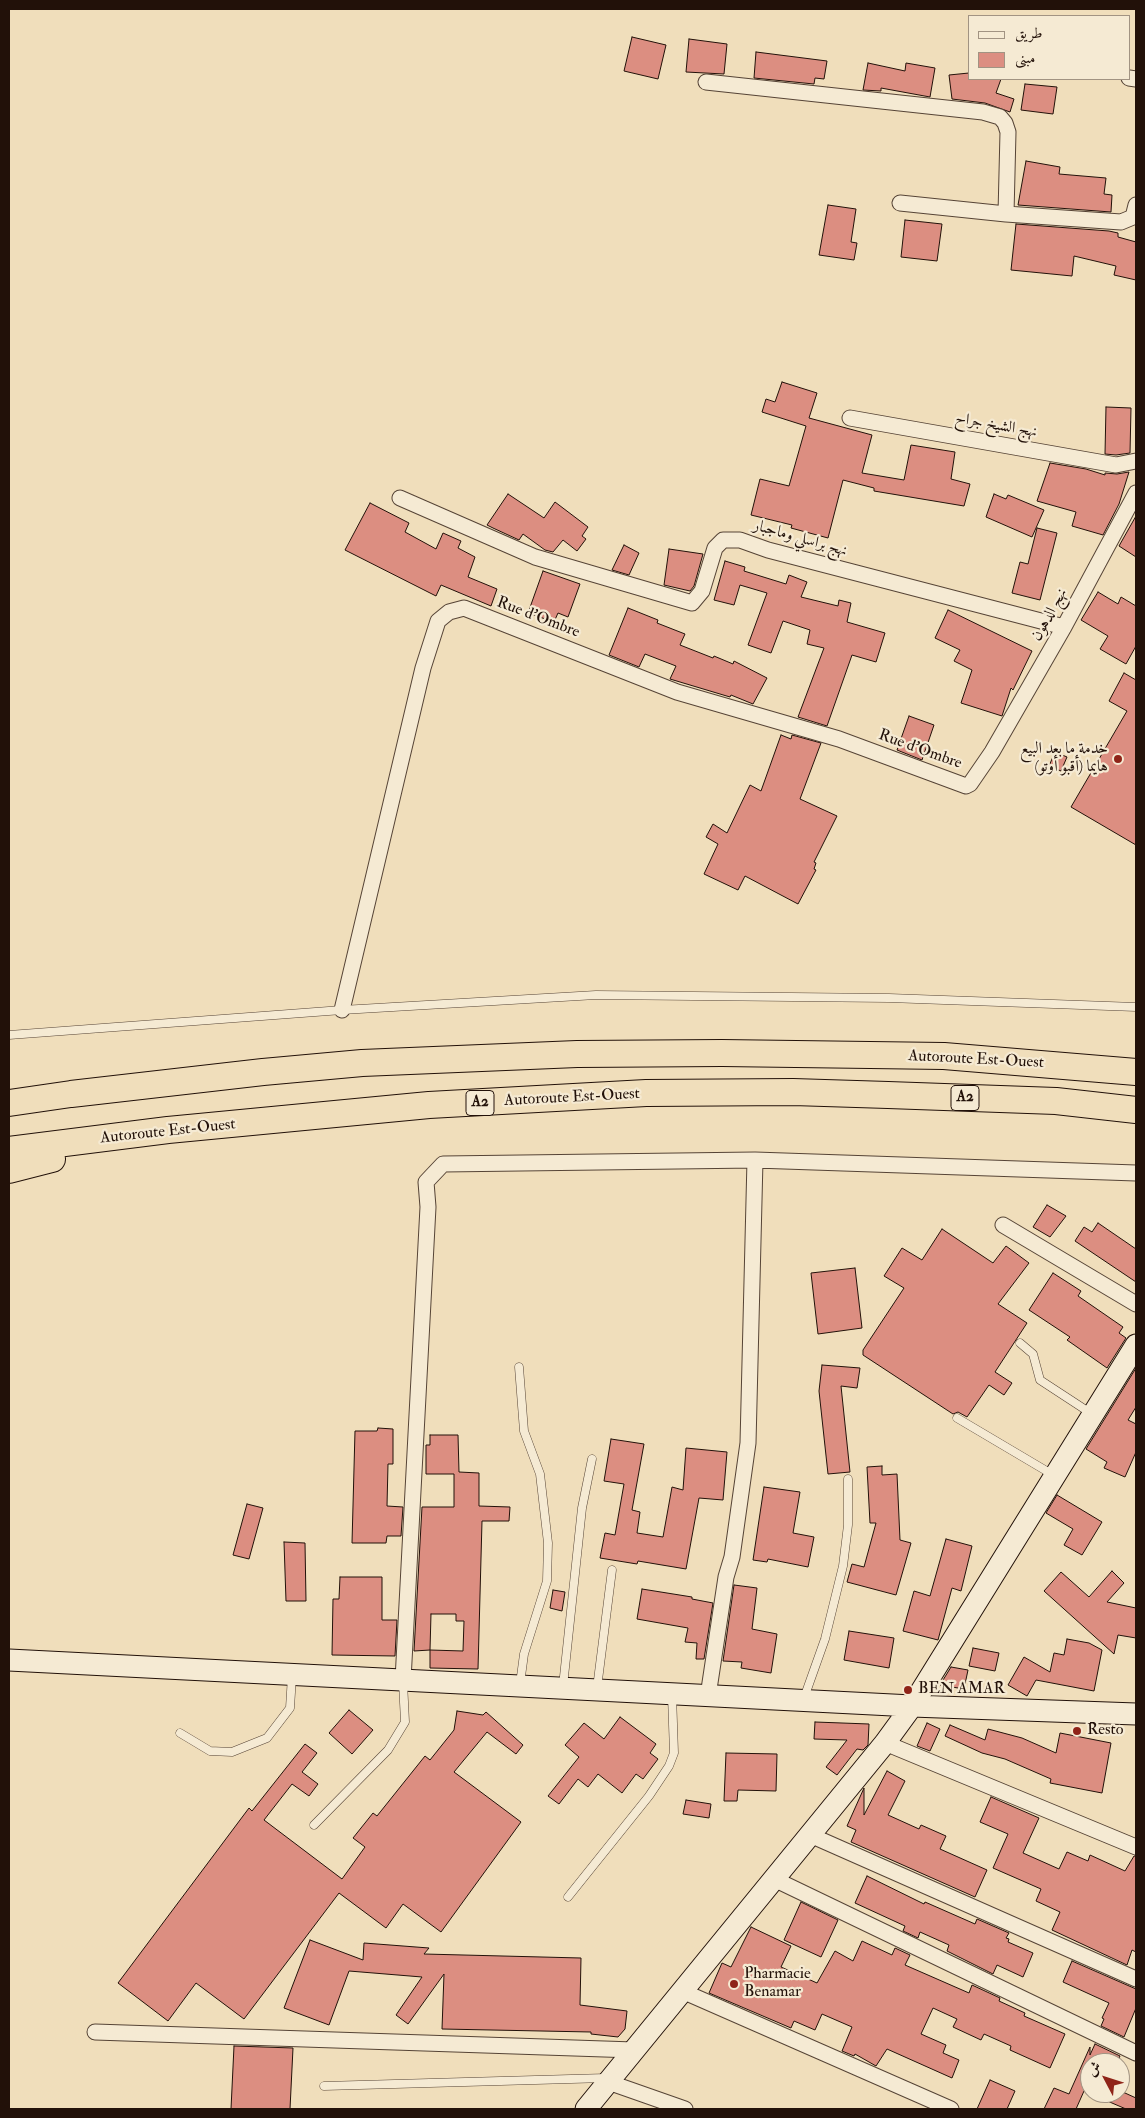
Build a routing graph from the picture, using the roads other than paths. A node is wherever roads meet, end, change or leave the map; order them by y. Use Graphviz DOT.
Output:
graph roads {
  1 [pos="706,82"];
  2 [pos="900,203"];
  3 [pos="1136,205"];
  4 [pos="1006,214"];
  5 [pos="850,418"];
  6 [pos="1136,462"];
  7 [pos="1136,493"];
  8 [pos="400,498"];
  9 [pos="1064,627"];
  10 [pos="992,752"];
  11 [pos="1136,1007"];
  12 [pos="342,1010"];
  13 [pos="9,1035"];
  14 [pos="1136,1072"];
  15 [pos="9,1093"];
  16 [pos="72,1094"];
  17 [pos="9,1103"];
  18 [pos="1136,1110"];
  19 [pos="168,1130"];
  20 [pos="9,1150"];
  21 [pos="755,1160"];
  22 [pos="9,1170"];
  23 [pos="1136,1173"];
  24 [pos="1003,1226"];
  25 [pos="1136,1304"];
  26 [pos="1020,1343"];
  27 [pos="1136,1344"];
  28 [pos="519,1367"];
  29 [pos="1093,1415"];
  30 [pos="957,1418"];
  31 [pos="592,1459"];
  32 [pos="1056,1476"];
  33 [pos="848,1479"];
  34 [pos="612,1570"];
  35 [pos="9,1660"];
  36 [pos="292,1674"];
  37 [pos="403,1680"];
  38 [pos="520,1686"];
  39 [pos="563,1688"];
  40 [pos="597,1690"];
  41 [pos="672,1694"];
  42 [pos="708,1696"];
  43 [pos="804,1700"];
  44 [pos="912,1706"];
  45 [pos="1136,1714"];
  46 [pos="180,1733"];
  47 [pos="885,1743"];
  48 [pos="314,1825"];
  49 [pos="810,1835"];
  50 [pos="1136,1847"];
  51 [pos="774,1878"];
  52 [pos="568,1897"];
  53 [pos="1136,1979"];
  54 [pos="682,1991"];
  55 [pos="95,2032"];
  56 [pos="634,2050"];
  57 [pos="1136,2052"];
  58 [pos="610,2080"];
  59 [pos="324,2086"];
  60 [pos="586,2109"];
  61 [pos="685,2109"];
  62 [pos="951,2109"];
  1 -- 4 [label="street"];
  2 -- 4 [label="street"];
  3 -- 4 [label="street"];
  5 -- 6 [label="street, نهج الشيخ جراح"];
  7 -- 9 [label="street, نهج الدهون"];
  8 -- 9 [label="street, نهج براسلي وماجبار"];
  9 -- 10 [label="street, نهج الدهون"];
  10 -- 12 [label="street, Rue d'Ombre"];
  11 -- 12 [label="lane"];
  12 -- 13 [label="lane"];
  14 -- 16 [label="highway, Autoroute Est-Ouest"];
  15 -- 16 [label="highway"];
  16 -- 17 [label="highway, Autoroute Est-Ouest"];
  18 -- 19 [label="highway, Autoroute Est-Ouest / A2"];
  19 -- 20 [label="highway, Autoroute Est-Ouest / A2"];
  19 -- 22 [label="highway"];
  21 -- 23 [label="street"];
  21 -- 37 [label="street"];
  21 -- 42 [label="street"];
  24 -- 25 [label="street"];
  26 -- 29 [label="lane"];
  27 -- 29 [label="main road"];
  28 -- 38 [label="lane"];
  29 -- 32 [label="main road"];
  30 -- 32 [label="lane"];
  31 -- 39 [label="lane"];
  32 -- 44 [label="main road"];
  33 -- 43 [label="lane"];
  34 -- 40 [label="lane"];
  35 -- 36 [label="main road"];
  36 -- 37 [label="main road"];
  36 -- 46 [label="lane"];
  37 -- 38 [label="main road"];
  37 -- 48 [label="lane"];
  38 -- 39 [label="main road"];
  39 -- 40 [label="main road"];
  40 -- 41 [label="main road"];
  41 -- 42 [label="main road"];
  41 -- 52 [label="lane"];
  42 -- 43 [label="main road"];
  43 -- 44 [label="main road"];
  44 -- 45 [label="main road"];
  44 -- 47 [label="main road"];
  47 -- 49 [label="main road"];
  47 -- 50 [label="street"];
  49 -- 51 [label="main road"];
  49 -- 53 [label="street"];
  51 -- 54 [label="main road"];
  51 -- 57 [label="street"];
  54 -- 56 [label="main road"];
  54 -- 62 [label="street"];
  55 -- 56 [label="street"];
  56 -- 58 [label="main road"];
  58 -- 59 [label="lane"];
  58 -- 60 [label="main road"];
  58 -- 61 [label="street"];
}
